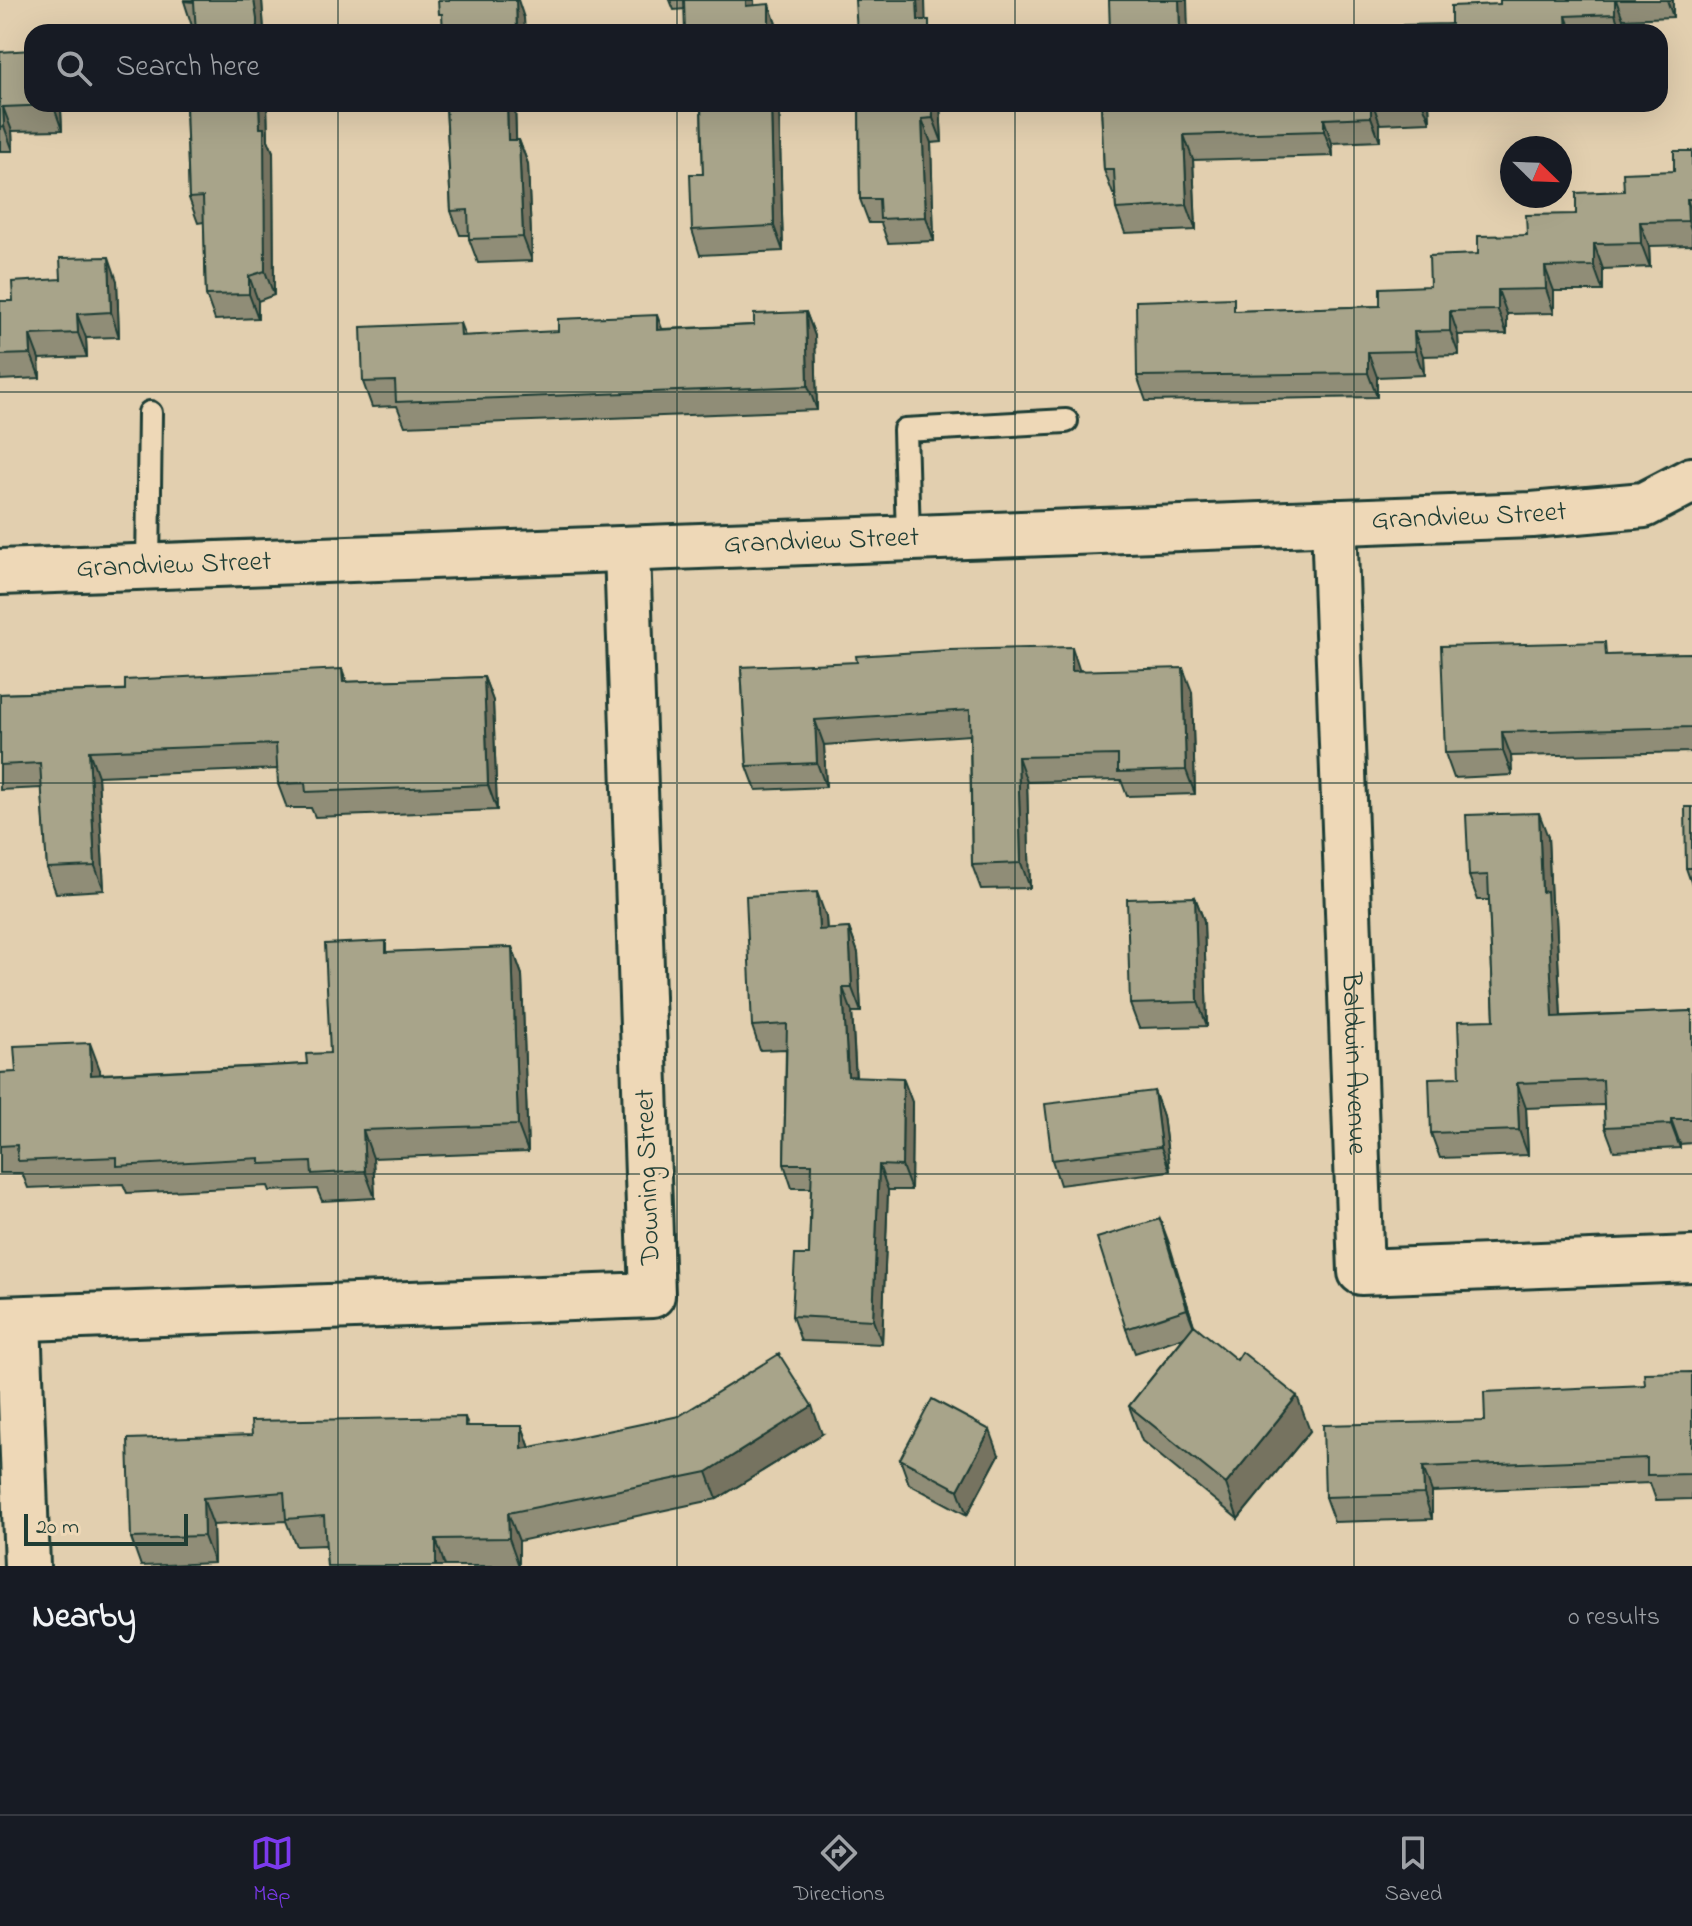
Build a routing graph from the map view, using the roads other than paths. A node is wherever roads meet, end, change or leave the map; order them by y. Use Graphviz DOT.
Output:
graph roads {
  1 [pos="150,413"];
  2 [pos="1066,421"];
  3 [pos="1692,480"];
  4 [pos="1644,505"];
  5 [pos="1692,510"];
  6 [pos="1334,522"];
  7 [pos="908,538"];
  8 [pos="627,550"];
  9 [pos="148,567"];
  10 [pos="0,572"];
  11 [pos="1692,1259"];
  12 [pos="9,1319"];
  13 [pos="27,1566"];
  1 -- 9 [label="lane"];
  2 -- 7 [label="lane"];
  3 -- 4 [label="street, Grandview Street"];
  4 -- 5 [label="street, Grandview Street"];
  4 -- 6 [label="street, Grandview Street"];
  6 -- 7 [label="street, Grandview Street"];
  6 -- 11 [label="street, Baldwin Avenue"];
  7 -- 8 [label="street, Grandview Street"];
  8 -- 9 [label="street, Grandview Street"];
  8 -- 12 [label="street, Downing Street"];
  9 -- 10 [label="street, Grandview Street"];
  12 -- 13 [label="street"];
}
